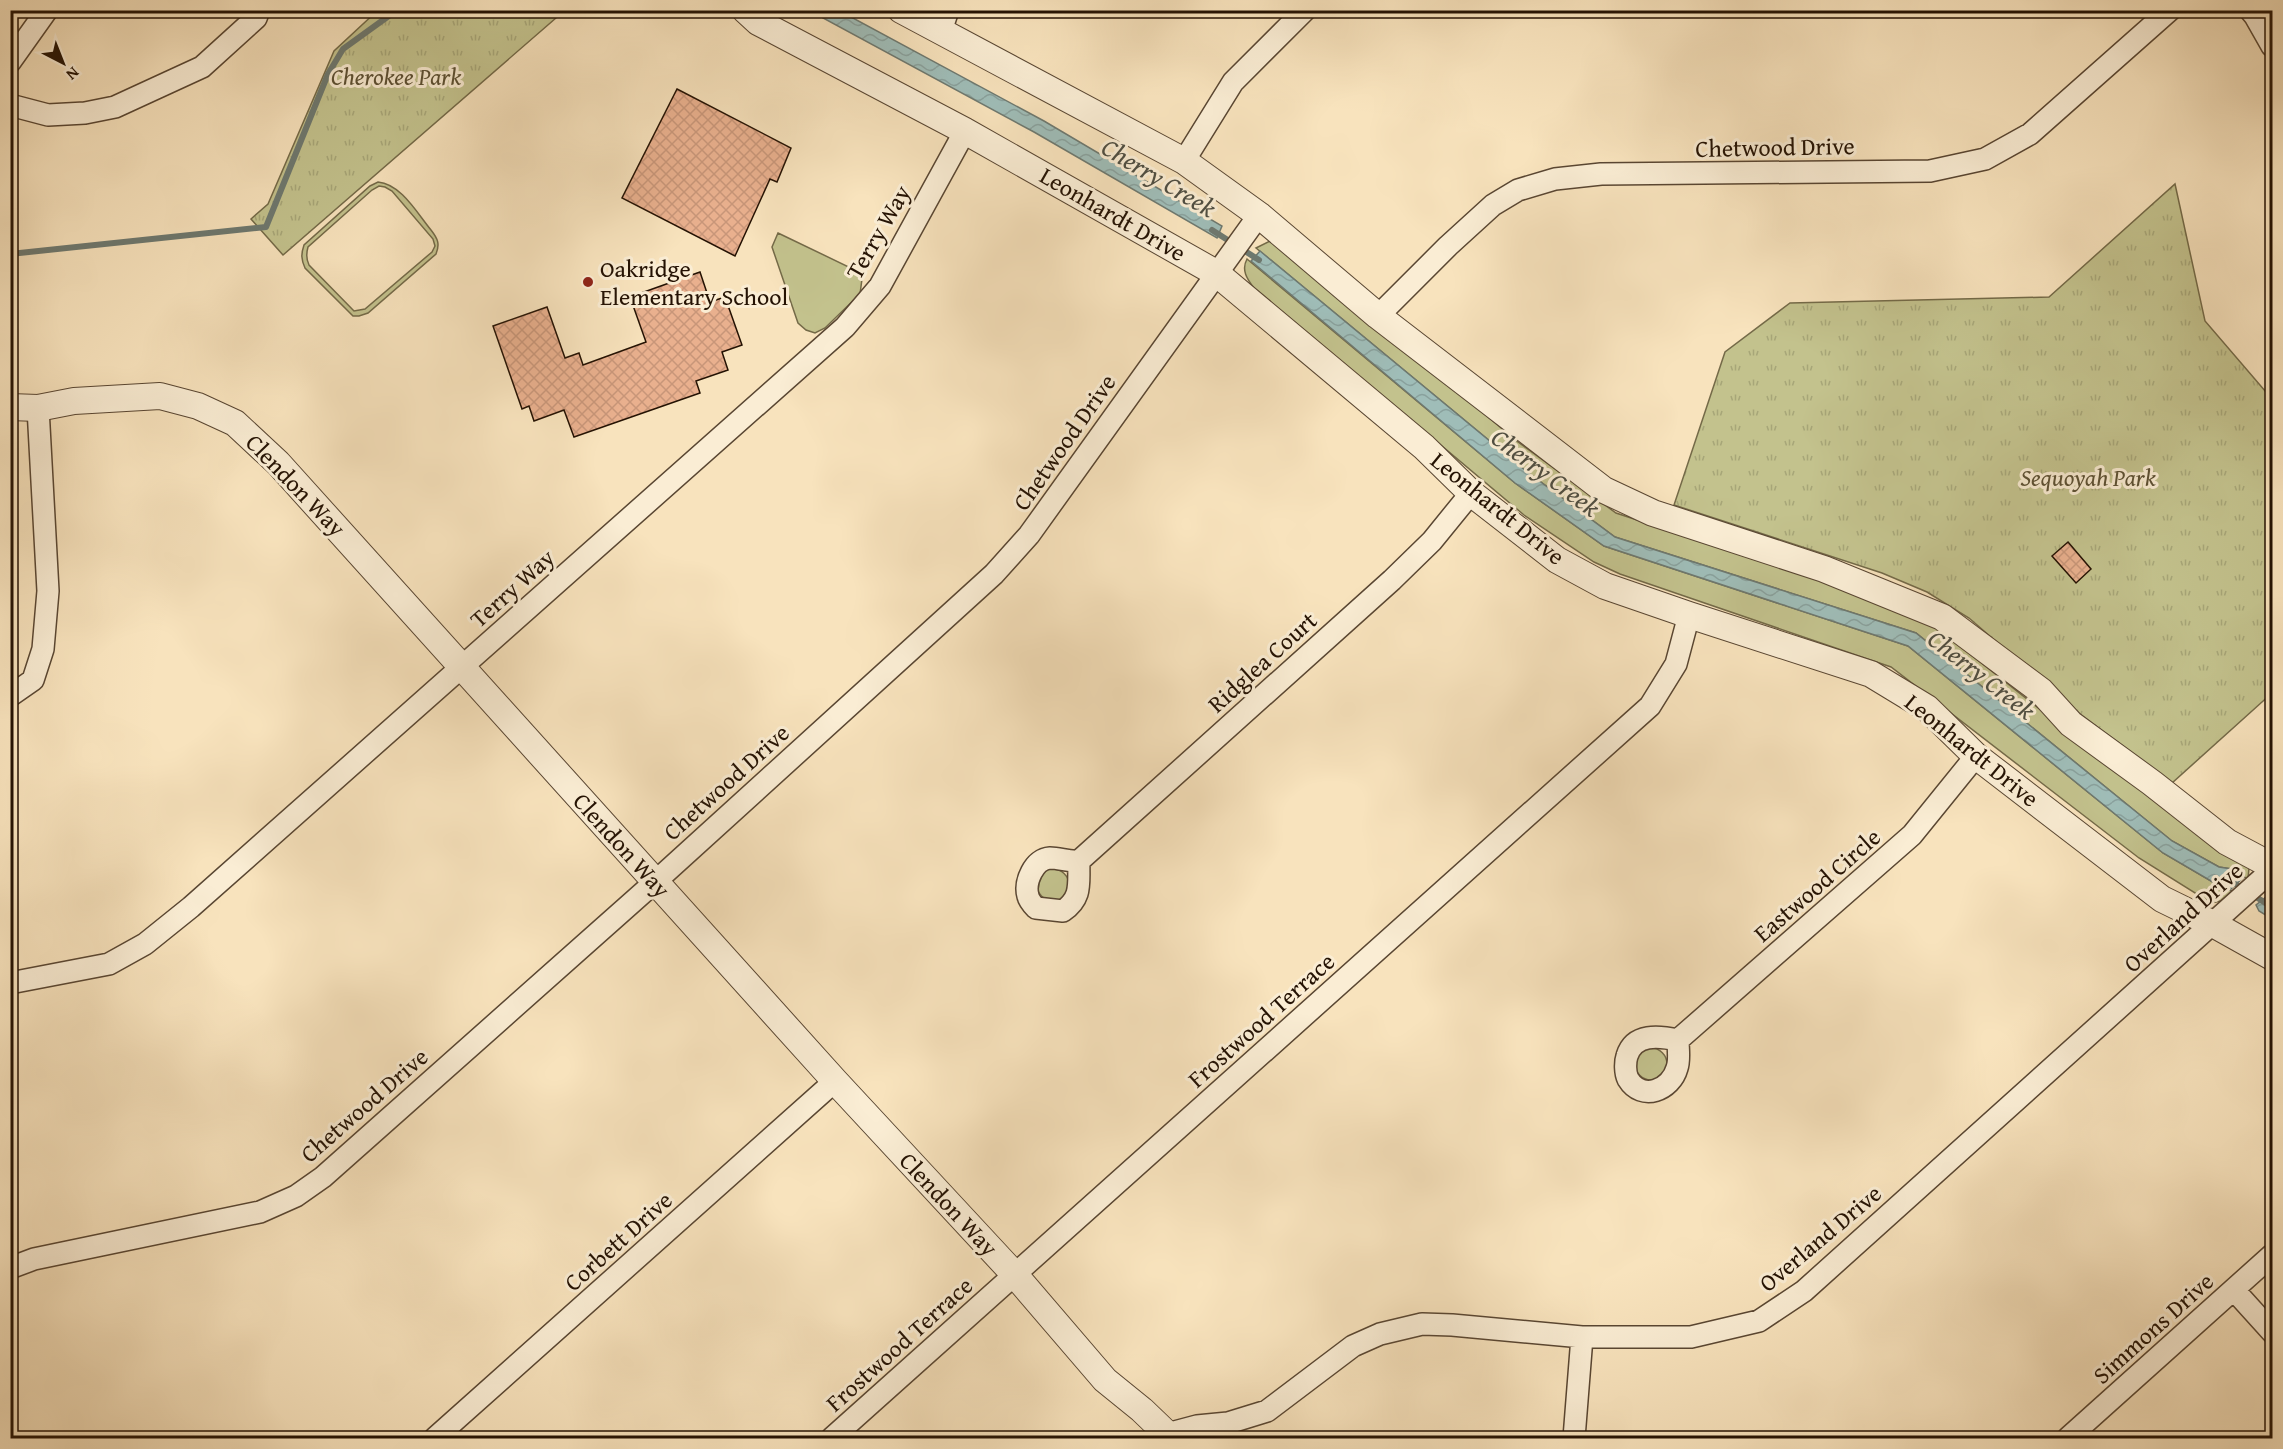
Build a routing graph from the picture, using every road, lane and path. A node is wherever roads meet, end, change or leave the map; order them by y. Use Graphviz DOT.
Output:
graph roads {
  1 [pos="47,10"];
  2 [pos="259,10"];
  3 [pos="745,10"];
  4 [pos="901,10"];
  5 [pos="1305,10"];
  6 [pos="2170,10"];
  7 [pos="2250,10"];
  8 [pos="944,20"];
  9 [pos="2272,46"];
  10 [pos="10,62"];
  11 [pos="10,105"];
  12 [pos="965,131"];
  13 [pos="1184,160"];
  14 [pos="1252,224"];
  15 [pos="1223,264"];
  16 [pos="1378,316"];
  17 [pos="10,407"];
  18 [pos="38,408"];
  19 [pos="1471,493"];
  20 [pos="1689,615"];
  21 [pos="462,666"];
  22 [pos="10,696"];
  23 [pos="1976,756"];
  24 [pos="1079,861"];
  25 [pos="2268,872"];
  26 [pos="655,882"];
  27 [pos="2213,924"];
  28 [pos="2272,957"];
  29 [pos="10,983"];
  30 [pos="1678,1040"];
  31 [pos="835,1081"];
  32 [pos="2272,1255"];
  33 [pos="10,1268"];
  34 [pos="1015,1275"];
  35 [pos="2234,1290"];
  36 [pos="2272,1332"];
  37 [pos="1582,1337"];
  38 [pos="1166,1436"];
  39 [pos="435,1438"];
  40 [pos="832,1438"];
  41 [pos="1574,1438"];
  42 [pos="2068,1438"];
  1 -- 10 [label="street"];
  2 -- 11 [label="street"];
  3 -- 12 [label="street, Leonhardt Drive"];
  4 -- 8 [label="street"];
  5 -- 13 [label="street"];
  6 -- 16 [label="street, Chetwood Drive"];
  7 -- 9 [label="street"];
  8 -- 13 [label="street"];
  12 -- 15 [label="street, Leonhardt Drive"];
  12 -- 21 [label="street, Terry Way"];
  13 -- 14 [label="street"];
  14 -- 15 [label="street, Chetwood Drive"];
  14 -- 16 [label="street"];
  15 -- 19 [label="street, Leonhardt Drive"];
  15 -- 26 [label="street, Chetwood Drive"];
  16 -- 25 [label="street"];
  17 -- 18 [label="street, Clendon Way"];
  18 -- 21 [label="street, Clendon Way"];
  18 -- 22 [label="street"];
  19 -- 20 [label="street, Leonhardt Drive"];
  19 -- 24 [label="street, Ridglea Court"];
  20 -- 23 [label="street, Leonhardt Drive"];
  20 -- 34 [label="street, Frostwood Terrace"];
  21 -- 26 [label="street, Clendon Way"];
  21 -- 29 [label="street, Terry Way"];
  23 -- 27 [label="street, Leonhardt Drive"];
  23 -- 30 [label="street, Eastwood Circle"];
  25 -- 27 [label="street, Overland Drive"];
  26 -- 31 [label="street, Clendon Way"];
  26 -- 33 [label="street, Chetwood Drive"];
  27 -- 28 [label="street, Leonhardt Drive"];
  27 -- 37 [label="street, Overland Drive"];
  31 -- 34 [label="street, Clendon Way"];
  31 -- 39 [label="street, Corbett Drive"];
  32 -- 35 [label="street, Simmons Drive"];
  34 -- 38 [label="street, Clendon Way"];
  34 -- 40 [label="street, Frostwood Terrace"];
  35 -- 36 [label="street"];
  35 -- 42 [label="street, Simmons Drive"];
  37 -- 38 [label="street, Overland Drive"];
  37 -- 41 [label="street"];
}
